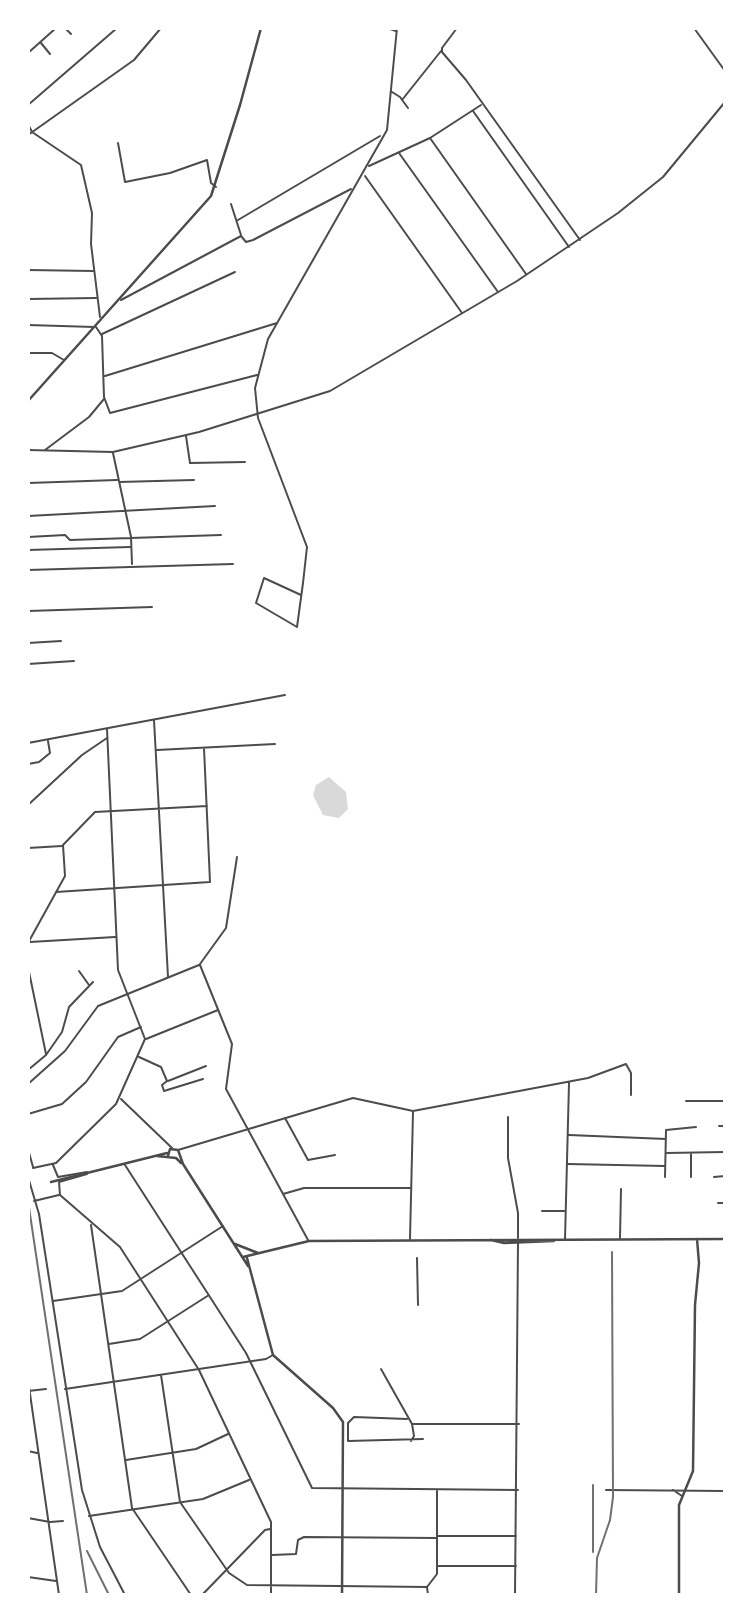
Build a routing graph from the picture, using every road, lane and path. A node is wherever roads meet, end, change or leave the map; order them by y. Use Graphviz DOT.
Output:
graph roads {
  1 [pos="56,28"];
  2 [pos="65,28"];
  3 [pos="117,28"];
  4 [pos="161,28"];
  5 [pos="261,28"];
  6 [pos="387,28"];
  7 [pos="457,28"];
  8 [pos="694,28"];
  9 [pos="397,29"];
  10 [pos="71,34"];
  11 [pos="40,42"];
  12 [pos="442,49"];
  13 [pos="28,53"];
  14 [pos="50,54"];
  15 [pos="725,71"];
  16 [pos="390,92"];
  17 [pos="402,100"];
  18 [pos="725,102"];
  19 [pos="482,104"];
  20 [pos="28,105"];
  21 [pos="408,108"];
  22 [pos="473,111"];
  23 [pos="28,124"];
  24 [pos="32,132"];
  25 [pos="28,135"];
  26 [pos="381,136"];
  27 [pos="430,138"];
  28 [pos="118,143"];
  29 [pos="399,153"];
  30 [pos="368,166"];
  31 [pos="365,176"];
  32 [pos="216,187"];
  33 [pos="353,190"];
  34 [pos="231,204"];
  35 [pos="238,220"];
  36 [pos="241,236"];
  37 [pos="580,240"];
  38 [pos="570,248"];
  39 [pos="28,270"];
  40 [pos="93,271"];
  41 [pos="234,272"];
  42 [pos="526,275"];
  43 [pos="498,292"];
  44 [pos="96,298"];
  45 [pos="28,299"];
  46 [pos="120,300"];
  47 [pos="463,314"];
  48 [pos="102,319"];
  49 [pos="278,322"];
  50 [pos="28,325"];
  51 [pos="95,327"];
  52 [pos="101,334"];
  53 [pos="28,353"];
  54 [pos="65,361"];
  55 [pos="258,375"];
  56 [pos="104,376"];
  57 [pos="104,398"];
  58 [pos="28,401"];
  59 [pos="258,414"];
  60 [pos="186,435"];
  61 [pos="28,450"];
  62 [pos="45,451"];
  63 [pos="113,452"];
  64 [pos="245,462"];
  65 [pos="194,480"];
  66 [pos="118,481"];
  67 [pos="28,483"];
  68 [pos="215,506"];
  69 [pos="124,510"];
  70 [pos="28,516"];
  71 [pos="221,535"];
  72 [pos="28,537"];
  73 [pos="131,537"];
  74 [pos="131,547"];
  75 [pos="28,550"];
  76 [pos="233,564"];
  77 [pos="132,566"];
  78 [pos="28,570"];
  79 [pos="301,595"];
  80 [pos="152,607"];
  81 [pos="28,611"];
  82 [pos="61,641"];
  83 [pos="28,643"];
  84 [pos="74,661"];
  85 [pos="28,664"];
  86 [pos="285,695"];
  87 [pos="154,720"];
  88 [pos="107,729"];
  89 [pos="108,738"];
  90 [pos="47,739"];
  91 [pos="28,743"];
  92 [pos="275,744"];
  93 [pos="204,748"];
  94 [pos="156,750"];
  95 [pos="28,764"];
  96 [pos="28,805"];
  97 [pos="207,806"];
  98 [pos="159,808"];
  99 [pos="110,811"];
  100 [pos="63,845"];
  101 [pos="28,848"];
  102 [pos="237,857"];
  103 [pos="162,886"];
  104 [pos="114,889"];
  105 [pos="56,892"];
  106 [pos="116,937"];
  107 [pos="28,942"];
  108 [pos="200,965"];
  109 [pos="28,967"];
  110 [pos="79,971"];
  111 [pos="167,977"];
  112 [pos="93,982"];
  113 [pos="89,986"];
  114 [pos="28,993"];
  115 [pos="33,993"];
  116 [pos="128,994"];
  117 [pos="218,1010"];
  118 [pos="141,1027"];
  119 [pos="145,1039"];
  120 [pos="47,1055"];
  121 [pos="138,1057"];
  122 [pos="206,1066"];
  123 [pos="28,1070"];
  124 [pos="203,1079"];
  125 [pos="167,1081"];
  126 [pos="569,1082"];
  127 [pos="28,1084"];
  128 [pos="631,1095"];
  129 [pos="120,1098"];
  130 [pos="686,1101"];
  131 [pos="725,1101"];
  132 [pos="412,1111"];
  133 [pos="28,1114"];
  134 [pos="508,1117"];
  135 [pos="285,1118"];
  136 [pos="719,1126"];
  137 [pos="725,1126"];
  138 [pos="696,1127"];
  139 [pos="246,1129"];
  140 [pos="567,1135"];
  141 [pos="666,1139"];
  142 [pos="28,1149"];
  143 [pos="169,1152"];
  144 [pos="725,1152"];
  145 [pos="665,1153"];
  146 [pos="691,1153"];
  147 [pos="177,1154"];
  148 [pos="335,1155"];
  149 [pos="567,1164"];
  150 [pos="53,1165"];
  151 [pos="125,1165"];
  152 [pos="665,1166"];
  153 [pos="33,1168"];
  154 [pos="28,1172"];
  155 [pos="88,1173"];
  156 [pos="725,1176"];
  157 [pos="28,1177"];
  158 [pos="665,1177"];
  159 [pos="691,1177"];
  160 [pos="714,1177"];
  161 [pos="52,1181"];
  162 [pos="411,1188"];
  163 [pos="621,1189"];
  164 [pos="60,1195"];
  165 [pos="282,1195"];
  166 [pos="33,1201"];
  167 [pos="718,1203"];
  168 [pos="725,1203"];
  169 [pos="542,1211"];
  170 [pos="566,1211"];
  171 [pos="92,1224"];
  172 [pos="223,1226"];
  173 [pos="620,1239"];
  174 [pos="697,1239"];
  175 [pos="725,1239"];
  176 [pos="565,1240"];
  177 [pos="309,1241"];
  178 [pos="410,1241"];
  179 [pos="518,1241"];
  180 [pos="242,1251"];
  181 [pos="181,1252"];
  182 [pos="248,1256"];
  183 [pos="417,1258"];
  184 [pos="140,1279"];
  185 [pos="100,1294"];
  186 [pos="209,1294"];
  187 [pos="52,1302"];
  188 [pos="418,1305"];
  189 [pos="168,1321"];
  190 [pos="108,1344"];
  191 [pos="273,1355"];
  192 [pos="251,1362"];
  193 [pos="381,1369"];
  194 [pos="199,1370"];
  195 [pos="161,1375"];
  196 [pos="28,1380"];
  197 [pos="113,1382"];
  198 [pos="64,1389"];
  199 [pos="46,1390"];
  200 [pos="29,1391"];
  201 [pos="409,1419"];
  202 [pos="412,1424"];
  203 [pos="519,1424"];
  204 [pos="229,1434"];
  205 [pos="424,1439"];
  206 [pos="346,1441"];
  207 [pos="411,1441"];
  208 [pos="28,1451"];
  209 [pos="38,1453"];
  210 [pos="173,1453"];
  211 [pos="125,1460"];
  212 [pos="250,1479"];
  213 [pos="343,1489"];
  214 [pos="518,1489"];
  215 [pos="686,1489"];
  216 [pos="438,1490"];
  217 [pos="606,1490"];
  218 [pos="672,1490"];
  219 [pos="725,1491"];
  220 [pos="682,1496"];
  221 [pos="180,1502"];
  222 [pos="132,1510"];
  223 [pos="89,1516"];
  224 [pos="28,1518"];
  225 [pos="63,1521"];
  226 [pos="48,1522"];
  227 [pos="271,1529"];
  228 [pos="517,1536"];
  229 [pos="342,1537"];
  230 [pos="437,1537"];
  231 [pos="271,1555"];
  232 [pos="437,1566"];
  233 [pos="516,1566"];
  234 [pos="226,1570"];
  235 [pos="28,1577"];
  236 [pos="57,1582"];
  237 [pos="271,1585"];
  238 [pos="342,1586"];
  239 [pos="428,1587"];
  240 [pos="59,1595"];
  241 [pos="125,1595"];
  242 [pos="191,1595"];
  243 [pos="202,1595"];
  244 [pos="271,1595"];
  245 [pos="342,1595"];
  246 [pos="428,1595"];
  247 [pos="516,1595"];
  248 [pos="679,1595"];
  1 -- 11 [label="street"];
  2 -- 10 [label="street"];
  3 -- 20 [label="street"];
  4 -- 24 [label="street"];
  5 -- 32 [label="street"];
  6 -- 9 [label="street"];
  7 -- 12 [label="street"];
  8 -- 15 [label="street"];
  9 -- 16 [label="street"];
  11 -- 13 [label="street"];
  11 -- 14 [label="street"];
  12 -- 17 [label="street"];
  12 -- 19 [label="street"];
  16 -- 17 [label="street"];
  16 -- 26 [label="street"];
  17 -- 21 [label="street"];
  18 -- 37 [label="street"];
  19 -- 22 [label="street"];
  19 -- 37 [label="street"];
  22 -- 27 [label="street"];
  22 -- 38 [label="street"];
  23 -- 24 [label="street"];
  24 -- 25 [label="street"];
  24 -- 40 [label="street"];
  26 -- 30 [label="street"];
  26 -- 35 [label="street"];
  27 -- 29 [label="street"];
  27 -- 42 [label="street"];
  28 -- 32 [label="street"];
  29 -- 30 [label="street"];
  29 -- 43 [label="street"];
  30 -- 33 [label="street"];
  31 -- 47 [label="street"];
  32 -- 46 [label="street"];
  33 -- 36 [label="street"];
  33 -- 49 [label="street"];
  34 -- 35 [label="street"];
  35 -- 36 [label="street"];
  36 -- 46 [label="street"];
  37 -- 38 [label="street"];
  38 -- 42 [label="street"];
  39 -- 40 [label="street"];
  40 -- 44 [label="street"];
  41 -- 52 [label="street"];
  42 -- 43 [label="street"];
  43 -- 47 [label="street"];
  44 -- 45 [label="street"];
  44 -- 48 [label="street"];
  46 -- 48 [label="street"];
  47 -- 59 [label="street"];
  48 -- 51 [label="street"];
  49 -- 55 [label="street"];
  49 -- 56 [label="street"];
  50 -- 51 [label="street"];
  51 -- 52 [label="street"];
  51 -- 54 [label="street"];
  52 -- 56 [label="street"];
  53 -- 54 [label="street"];
  54 -- 58 [label="street"];
  55 -- 57 [label="street"];
  55 -- 59 [label="street"];
  56 -- 57 [label="street"];
  57 -- 62 [label="street"];
  59 -- 60 [label="street"];
  59 -- 79 [label="street"];
  60 -- 63 [label="street"];
  60 -- 64 [label="street"];
  61 -- 62 [label="street"];
  62 -- 63 [label="street"];
  63 -- 66 [label="street"];
  65 -- 66 [label="street"];
  66 -- 67 [label="street"];
  66 -- 69 [label="street"];
  68 -- 69 [label="street"];
  69 -- 70 [label="street"];
  69 -- 73 [label="street"];
  71 -- 73 [label="street"];
  72 -- 73 [label="street"];
  73 -- 74 [label="street"];
  74 -- 75 [label="street"];
  74 -- 77 [label="street"];
  76 -- 77 [label="street"];
  77 -- 78 [label="street"];
  79 -- 79 [label="street"];
  80 -- 81 [label="street"];
  82 -- 83 [label="street"];
  84 -- 85 [label="street"];
  86 -- 87 [label="street"];
  87 -- 88 [label="street"];
  87 -- 94 [label="street"];
  88 -- 89 [label="street"];
  88 -- 90 [label="street"];
  89 -- 96 [label="street"];
  89 -- 99 [label="street"];
  90 -- 91 [label="street"];
  90 -- 95 [label="street"];
  92 -- 93 [label="street"];
  93 -- 94 [label="street"];
  93 -- 97 [label="street"];
  94 -- 98 [label="street"];
  97 -- 98 [label="street"];
  97 -- 103 [label="street"];
  98 -- 99 [label="street"];
  98 -- 103 [label="street"];
  99 -- 100 [label="street"];
  99 -- 104 [label="street"];
  100 -- 101 [label="street"];
  100 -- 105 [label="street"];
  102 -- 108 [label="street"];
  103 -- 104 [label="street"];
  103 -- 111 [label="street"];
  104 -- 105 [label="street"];
  104 -- 106 [label="street"];
  105 -- 107 [label="street"];
  106 -- 107 [label="street"];
  106 -- 116 [label="street"];
  108 -- 111 [label="street"];
  108 -- 117 [label="street"];
  109 -- 115 [label="street"];
  110 -- 113 [label="street"];
  111 -- 116 [label="street"];
  112 -- 113 [label="street"];
  113 -- 120 [label="street"];
  114 -- 115 [label="street"];
  115 -- 120 [label="street"];
  116 -- 118 [label="street"];
  116 -- 127 [label="street"];
  117 -- 119 [label="street"];
  117 -- 139 [label="street"];
  118 -- 119 [label="street"];
  118 -- 133 [label="street"];
  119 -- 121 [label="street"];
  120 -- 123 [label="street"];
  121 -- 125 [label="street"];
  121 -- 129 [label="street"];
  122 -- 125 [label="street"];
  124 -- 125 [label="street"];
  126 -- 128 [label="street"];
  126 -- 132 [label="street"];
  126 -- 140 [label="street"];
  129 -- 143 [label="street"];
  129 -- 150 [label="street"];
  130 -- 131 [label="street"];
  132 -- 135 [label="street"];
  132 -- 162 [label="street"];
  134 -- 179 [label="street"];
  135 -- 139 [label="street"];
  135 -- 148 [label="street"];
  136 -- 137 [label="street"];
  138 -- 141 [label="street"];
  139 -- 147 [label="street"];
  139 -- 165 [label="street"];
  140 -- 141 [label="street"];
  140 -- 149 [label="street"];
  141 -- 145 [label="street"];
  142 -- 153 [label="street"];
  143 -- 147 [label="street"];
  143 -- 147 [label="street"];
  143 -- 151 [label="street"];
  144 -- 146 [label="street"];
  145 -- 146 [label="street"];
  145 -- 152 [label="street"];
  146 -- 159 [label="street"];
  147 -- 172 [label="street"];
  149 -- 152 [label="street"];
  149 -- 170 [label="street"];
  150 -- 153 [label="street"];
  150 -- 155 [label="street"];
  151 -- 155 [label="street"];
  151 -- 181 [label="street"];
  152 -- 158 [label="street"];
  153 -- 154 [label="street"];
  155 -- 161 [label="street"];
  155 -- 164 [label="street"];
  156 -- 160 [label="street"];
  157 -- 166 [label="street"];
  162 -- 165 [label="street"];
  162 -- 178 [label="street"];
  163 -- 173 [label="street"];
  164 -- 166 [label="street"];
  164 -- 171 [label="street"];
  165 -- 177 [label="street"];
  166 -- 187 [label="street"];
  167 -- 168 [label="street"];
  169 -- 170 [label="street"];
  170 -- 176 [label="street"];
  171 -- 184 [label="street"];
  171 -- 185 [label="street"];
  172 -- 180 [label="street"];
  172 -- 181 [label="street"];
  173 -- 174 [label="street"];
  173 -- 176 [label="street"];
  174 -- 175 [label="street"];
  174 -- 215 [label="street"];
  176 -- 179 [label="street"];
  177 -- 178 [label="street"];
  177 -- 182 [label="street"];
  178 -- 179 [label="street"];
  179 -- 203 [label="street"];
  180 -- 182 [label="street"];
  180 -- 182 [label="street"];
  181 -- 184 [label="street"];
  181 -- 186 [label="street"];
  182 -- 191 [label="street"];
  183 -- 188 [label="street"];
  184 -- 185 [label="street"];
  184 -- 189 [label="street"];
  185 -- 187 [label="street"];
  185 -- 190 [label="street"];
  186 -- 189 [label="street"];
  186 -- 192 [label="street"];
  187 -- 198 [label="street"];
  189 -- 190 [label="street"];
  189 -- 194 [label="street"];
  190 -- 197 [label="street"];
  191 -- 192 [label="street"];
  191 -- 206 [label="street"];
  192 -- 194 [label="street"];
  192 -- 213 [label="street"];
  193 -- 201 [label="street"];
  194 -- 195 [label="street"];
  194 -- 204 [label="street"];
  195 -- 197 [label="street"];
  195 -- 210 [label="street"];
  196 -- 200 [label="street"];
  197 -- 198 [label="street"];
  197 -- 211 [label="street"];
  198 -- 223 [label="street"];
  199 -- 200 [label="street"];
  200 -- 209 [label="street"];
  201 -- 202 [label="street"];
  201 -- 206 [label="street"];
  202 -- 203 [label="street"];
  202 -- 207 [label="street"];
  203 -- 214 [label="street"];
  204 -- 210 [label="street"];
  204 -- 212 [label="street"];
  205 -- 207 [label="street"];
  206 -- 207 [label="street"];
  206 -- 213 [label="street"];
  208 -- 209 [label="street"];
  209 -- 226 [label="street"];
  210 -- 211 [label="street"];
  210 -- 221 [label="street"];
  211 -- 222 [label="street"];
  212 -- 221 [label="street"];
  212 -- 227 [label="street"];
  213 -- 216 [label="street"];
  213 -- 229 [label="street"];
  214 -- 216 [label="street"];
  214 -- 228 [label="street"];
  215 -- 218 [label="street"];
  215 -- 219 [label="street"];
  215 -- 220 [label="street"];
  216 -- 230 [label="street"];
  217 -- 218 [label="street"];
  218 -- 220 [label="street"];
  220 -- 248 [label="street"];
  221 -- 222 [label="street"];
  221 -- 234 [label="street"];
  222 -- 223 [label="street"];
  222 -- 242 [label="street"];
  223 -- 241 [label="street"];
  224 -- 226 [label="street"];
  225 -- 226 [label="street"];
  226 -- 236 [label="street"];
  227 -- 231 [label="street"];
  227 -- 234 [label="street"];
  228 -- 230 [label="street"];
  228 -- 233 [label="street"];
  229 -- 230 [label="street"];
  229 -- 231 [label="street"];
  229 -- 238 [label="street"];
  230 -- 232 [label="street"];
  231 -- 237 [label="street"];
  232 -- 233 [label="street"];
  232 -- 239 [label="street"];
  233 -- 247 [label="street"];
  234 -- 237 [label="street"];
  234 -- 243 [label="street"];
  235 -- 236 [label="street"];
  236 -- 240 [label="street"];
  237 -- 238 [label="street"];
  237 -- 244 [label="street"];
  238 -- 239 [label="street"];
  238 -- 245 [label="street"];
  239 -- 246 [label="street"];
}
